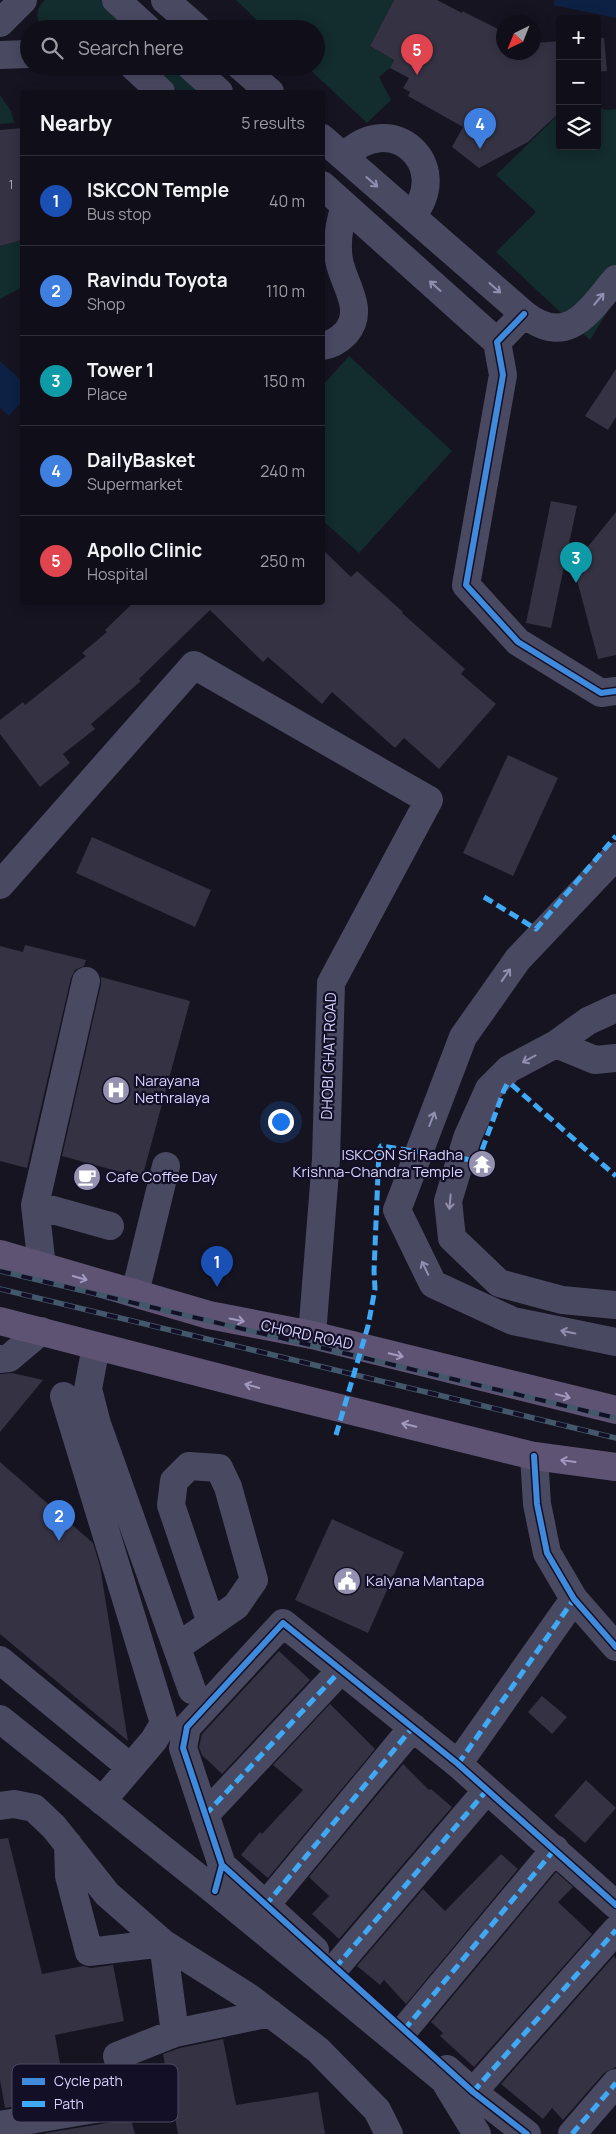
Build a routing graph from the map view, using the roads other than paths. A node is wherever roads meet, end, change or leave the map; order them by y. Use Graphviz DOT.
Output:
graph roads {
  1 [pos="23,0"];
  2 [pos="116,0"];
  3 [pos="165,0"];
  4 [pos="138,20"];
  5 [pos="188,20"];
  6 [pos="0,24"];
  7 [pos="20,54"];
  8 [pos="0,55"];
  9 [pos="143,75"];
  10 [pos="200,75"];
  11 [pos="250,75"];
  12 [pos="159,90"];
  13 [pos="217,90"];
  14 [pos="268,90"];
  15 [pos="325,141"];
  16 [pos="344,157"];
  17 [pos="325,189"];
  18 [pos="345,206"];
  19 [pos="412,216"];
  20 [pos="616,279"];
  21 [pos="524,314"];
  22 [pos="497,342"];
  23 [pos="325,346"];
  24 [pos="616,691"];
  25 [pos="616,856"];
  26 [pos="0,885"];
  27 [pos="86,981"];
  28 [pos="616,1008"];
  29 [pos="556,1044"];
  30 [pos="616,1058"];
  31 [pos="166,1166"];
  32 [pos="35,1205"];
  33 [pos="110,1226"];
  34 [pos="0,1254"];
  35 [pos="42,1267"];
  36 [pos="135,1293"];
  37 [pos="616,1305"];
  38 [pos="0,1321"];
  39 [pos="41,1332"];
  40 [pos="312,1334"];
  41 [pos="616,1342"];
  42 [pos="96,1346"];
  43 [pos="0,1359"];
  44 [pos="64,1396"];
  45 [pos="616,1410"];
  46 [pos="534,1456"];
  47 [pos="616,1467"];
  48 [pos="574,1600"];
  49 [pos="211,1623"];
  50 [pos="177,1647"];
  51 [pos="616,1647"];
  52 [pos="0,1660"];
  53 [pos="341,1670"];
  54 [pos="192,1690"];
  55 [pos="0,1719"];
  56 [pos="413,1727"];
  57 [pos="458,1764"];
  58 [pos="130,1767"];
  59 [pos="487,1790"];
  60 [pos="102,1801"];
  61 [pos="0,1806"];
  62 [pos="205,1815"];
  63 [pos="68,1844"];
  64 [pos="555,1849"];
  65 [pos="218,1878"];
  66 [pos="616,1905"];
  67 [pos="265,1906"];
  68 [pos="616,1930"];
  69 [pos="163,1943"];
  70 [pos="336,1968"];
  71 [pos="270,2013"];
  72 [pos="404,2030"];
  73 [pos="175,2033"];
  74 [pos="119,2064"];
  75 [pos="616,2083"];
  76 [pos="473,2092"];
  77 [pos="18,2122"];
  78 [pos="0,2125"];
  79 [pos="389,2134"];
  80 [pos="477,2134"];
  81 [pos="527,2134"];
  82 [pos="572,2134"];
  1 -- 6 [label="street"];
  2 -- 4 [label="street"];
  3 -- 5 [label="street"];
  7 -- 8 [label="street"];
  9 -- 12 [label="street"];
  10 -- 13 [label="street"];
  11 -- 14 [label="street"];
  15 -- 16 [label="street"];
  16 -- 19 [label="street, one-way"];
  16 -- 19 [label="street"];
  17 -- 18 [label="street"];
  22 -- 18 [label="street, one-way"];
  18 -- 23 [label="street"];
  19 -- 21 [label="street, one-way"];
  21 -- 20 [label="street, one-way"];
  21 -- 22 [label="street"];
  22 -- 24 [label="street"];
  41 -- 25 [label="street, one-way"];
  26 -- 40 [label="street, DHOBI GHAT ROAD"];
  27 -- 32 [label="street"];
  28 -- 29 [label="street"];
  29 -- 30 [label="street"];
  29 -- 37 [label="street, one-way"];
  31 -- 36 [label="street"];
  32 -- 33 [label="street"];
  32 -- 35 [label="street"];
  34 -- 35 [label="main road, CHORD ROAD"];
  35 -- 36 [label="main road, CHORD ROAD, one-way"];
  36 -- 40 [label="main road, CHORD ROAD, one-way"];
  38 -- 39 [label="main road"];
  39 -- 42 [label="main road"];
  39 -- 43 [label="street"];
  40 -- 45 [label="main road, CHORD ROAD, one-way"];
  46 -- 42 [label="main road, one-way"];
  42 -- 50 [label="street"];
  44 -- 58 [label="street"];
  47 -- 46 [label="main road, one-way"];
  46 -- 48 [label="street"];
  48 -- 51 [label="street"];
  48 -- 57 [label="street"];
  49 -- 49 [label="street"];
  49 -- 50 [label="street"];
  50 -- 54 [label="street"];
  52 -- 58 [label="street"];
  53 -- 56 [label="street"];
  53 -- 62 [label="street"];
  53 -- 62 [label="street"];
  55 -- 60 [label="street"];
  56 -- 57 [label="street"];
  56 -- 67 [label="street"];
  57 -- 59 [label="street"];
  58 -- 60 [label="street"];
  59 -- 64 [label="street"];
  59 -- 70 [label="street"];
  60 -- 65 [label="street"];
  61 -- 63 [label="street"];
  62 -- 65 [label="street"];
  63 -- 69 [label="street"];
  63 -- 69 [label="street"];
  64 -- 66 [label="street"];
  64 -- 72 [label="street"];
  65 -- 67 [label="street"];
  65 -- 80 [label="street"];
  67 -- 70 [label="street"];
  68 -- 76 [label="street"];
  69 -- 71 [label="street"];
  69 -- 73 [label="street"];
  70 -- 72 [label="street"];
  71 -- 73 [label="street"];
  71 -- 79 [label="street"];
  72 -- 76 [label="street"];
  73 -- 74 [label="street"];
  75 -- 82 [label="street"];
  76 -- 81 [label="street"];
  77 -- 78 [label="street"];
}
